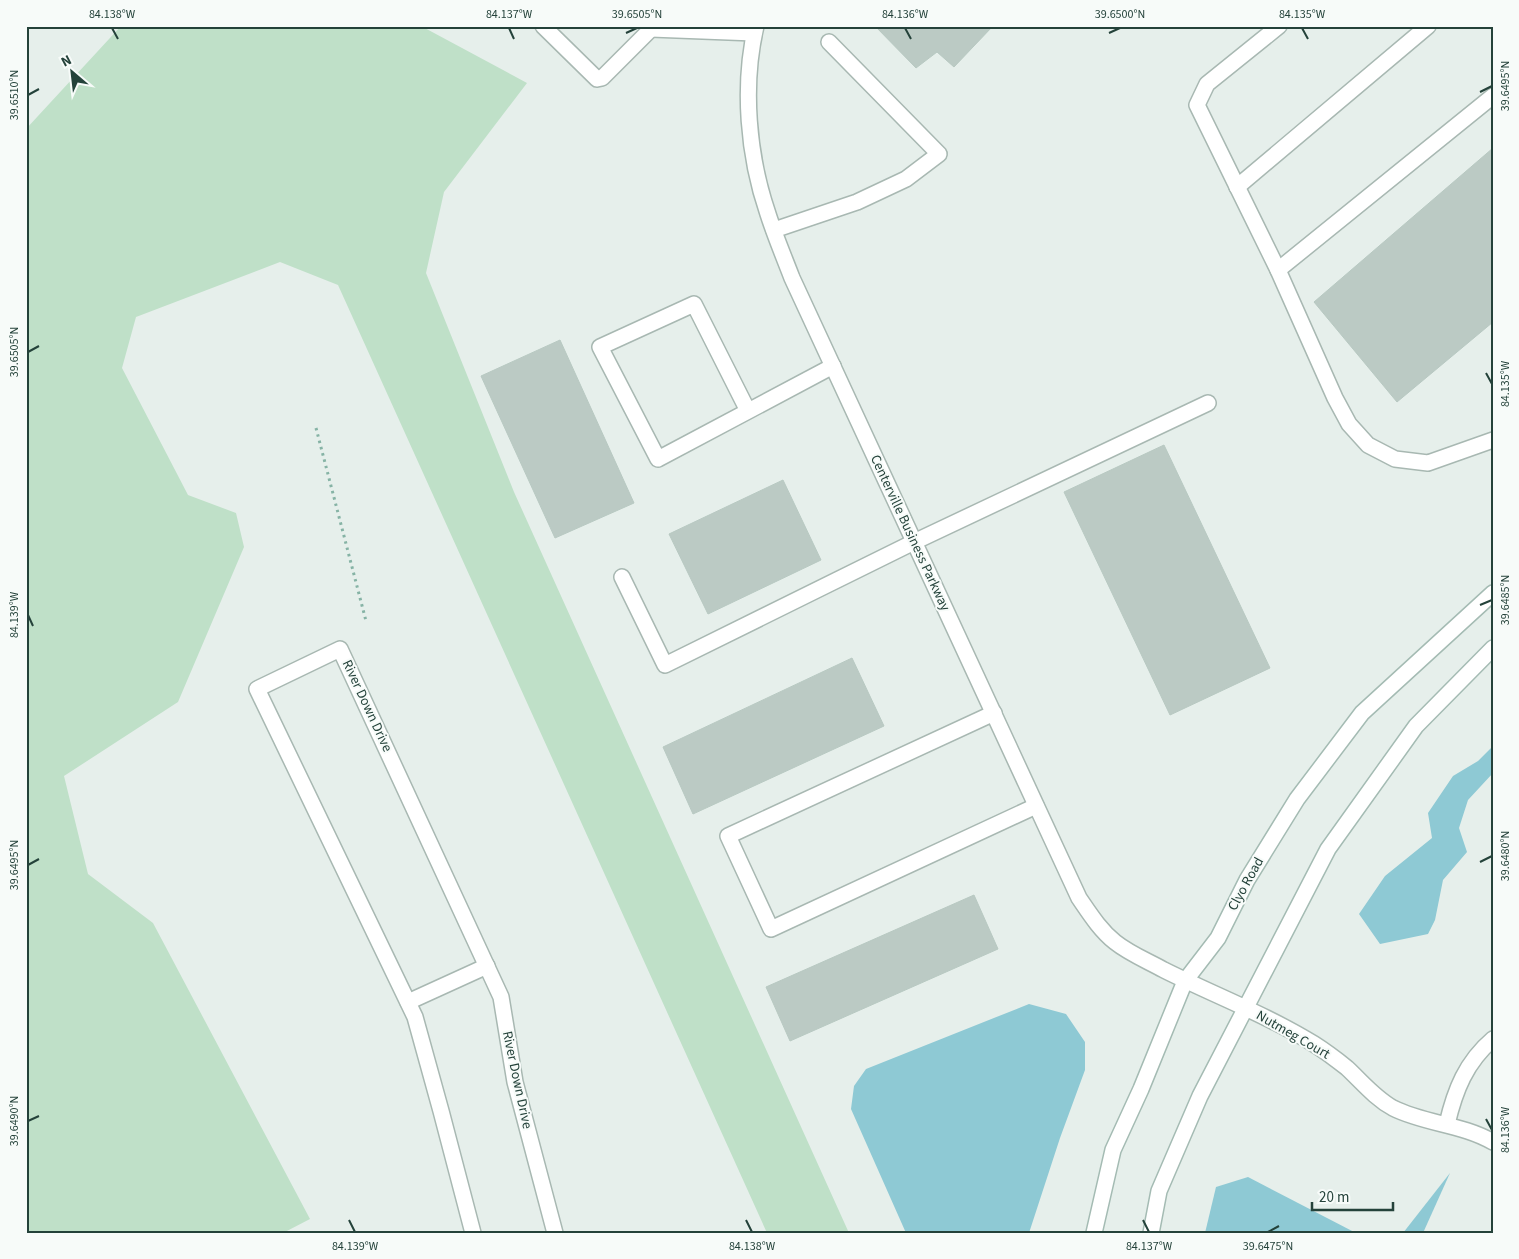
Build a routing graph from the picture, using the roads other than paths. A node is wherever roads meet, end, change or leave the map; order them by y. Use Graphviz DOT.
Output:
graph roads {
  1 [pos="543,26"];
  2 [pos="1279,26"];
  3 [pos="1428,26"];
  4 [pos="650,28"];
  5 [pos="755,30"];
  6 [pos="829,42"];
  7 [pos="1493,96"];
  8 [pos="1237,187"];
  9 [pos="774,230"];
  10 [pos="1278,270"];
  11 [pos="833,366"];
  12 [pos="1208,403"];
  13 [pos="748,412"];
  14 [pos="1493,440"];
  15 [pos="914,542"];
  16 [pos="622,576"];
  17 [pos="1493,593"];
  18 [pos="1493,648"];
  19 [pos="994,713"];
  20 [pos="1036,806"];
  21 [pos="487,966"];
  22 [pos="1185,981"];
  23 [pos="408,1002"];
  24 [pos="1245,1009"];
  25 [pos="1493,1039"];
  26 [pos="1447,1124"];
  27 [pos="1493,1142"];
  28 [pos="473,1233"];
  29 [pos="555,1233"];
  30 [pos="1094,1233"];
  31 [pos="1150,1233"];
  1 -- 4 [label="street"];
  2 -- 8 [label="street"];
  3 -- 8 [label="street"];
  4 -- 5 [label="street"];
  5 -- 9 [label="street, Centerville Business Parkway"];
  6 -- 9 [label="street"];
  7 -- 10 [label="street"];
  8 -- 10 [label="street"];
  9 -- 11 [label="street, Centerville Business Parkway"];
  10 -- 14 [label="street"];
  11 -- 13 [label="street"];
  11 -- 15 [label="street, Centerville Business Parkway"];
  12 -- 15 [label="street"];
  13 -- 13 [label="street"];
  15 -- 16 [label="street"];
  15 -- 19 [label="street, Centerville Business Parkway"];
  17 -- 22 [label="street, Clyo Road"];
  18 -- 24 [label="street"];
  19 -- 20 [label="street, Centerville Business Parkway"];
  19 -- 20 [label="street"];
  20 -- 22 [label="street, Centerville Business Parkway"];
  21 -- 23 [label="street"];
  21 -- 23 [label="street, River Down Drive"];
  21 -- 29 [label="street, River Down Drive"];
  22 -- 24 [label="street, Nutmeg Court"];
  22 -- 30 [label="street, Clyo Road"];
  23 -- 28 [label="street, River Down Drive"];
  24 -- 26 [label="street, Nutmeg Court"];
  24 -- 31 [label="street"];
  25 -- 26 [label="street"];
  26 -- 27 [label="street, Nutmeg Court"];
}
